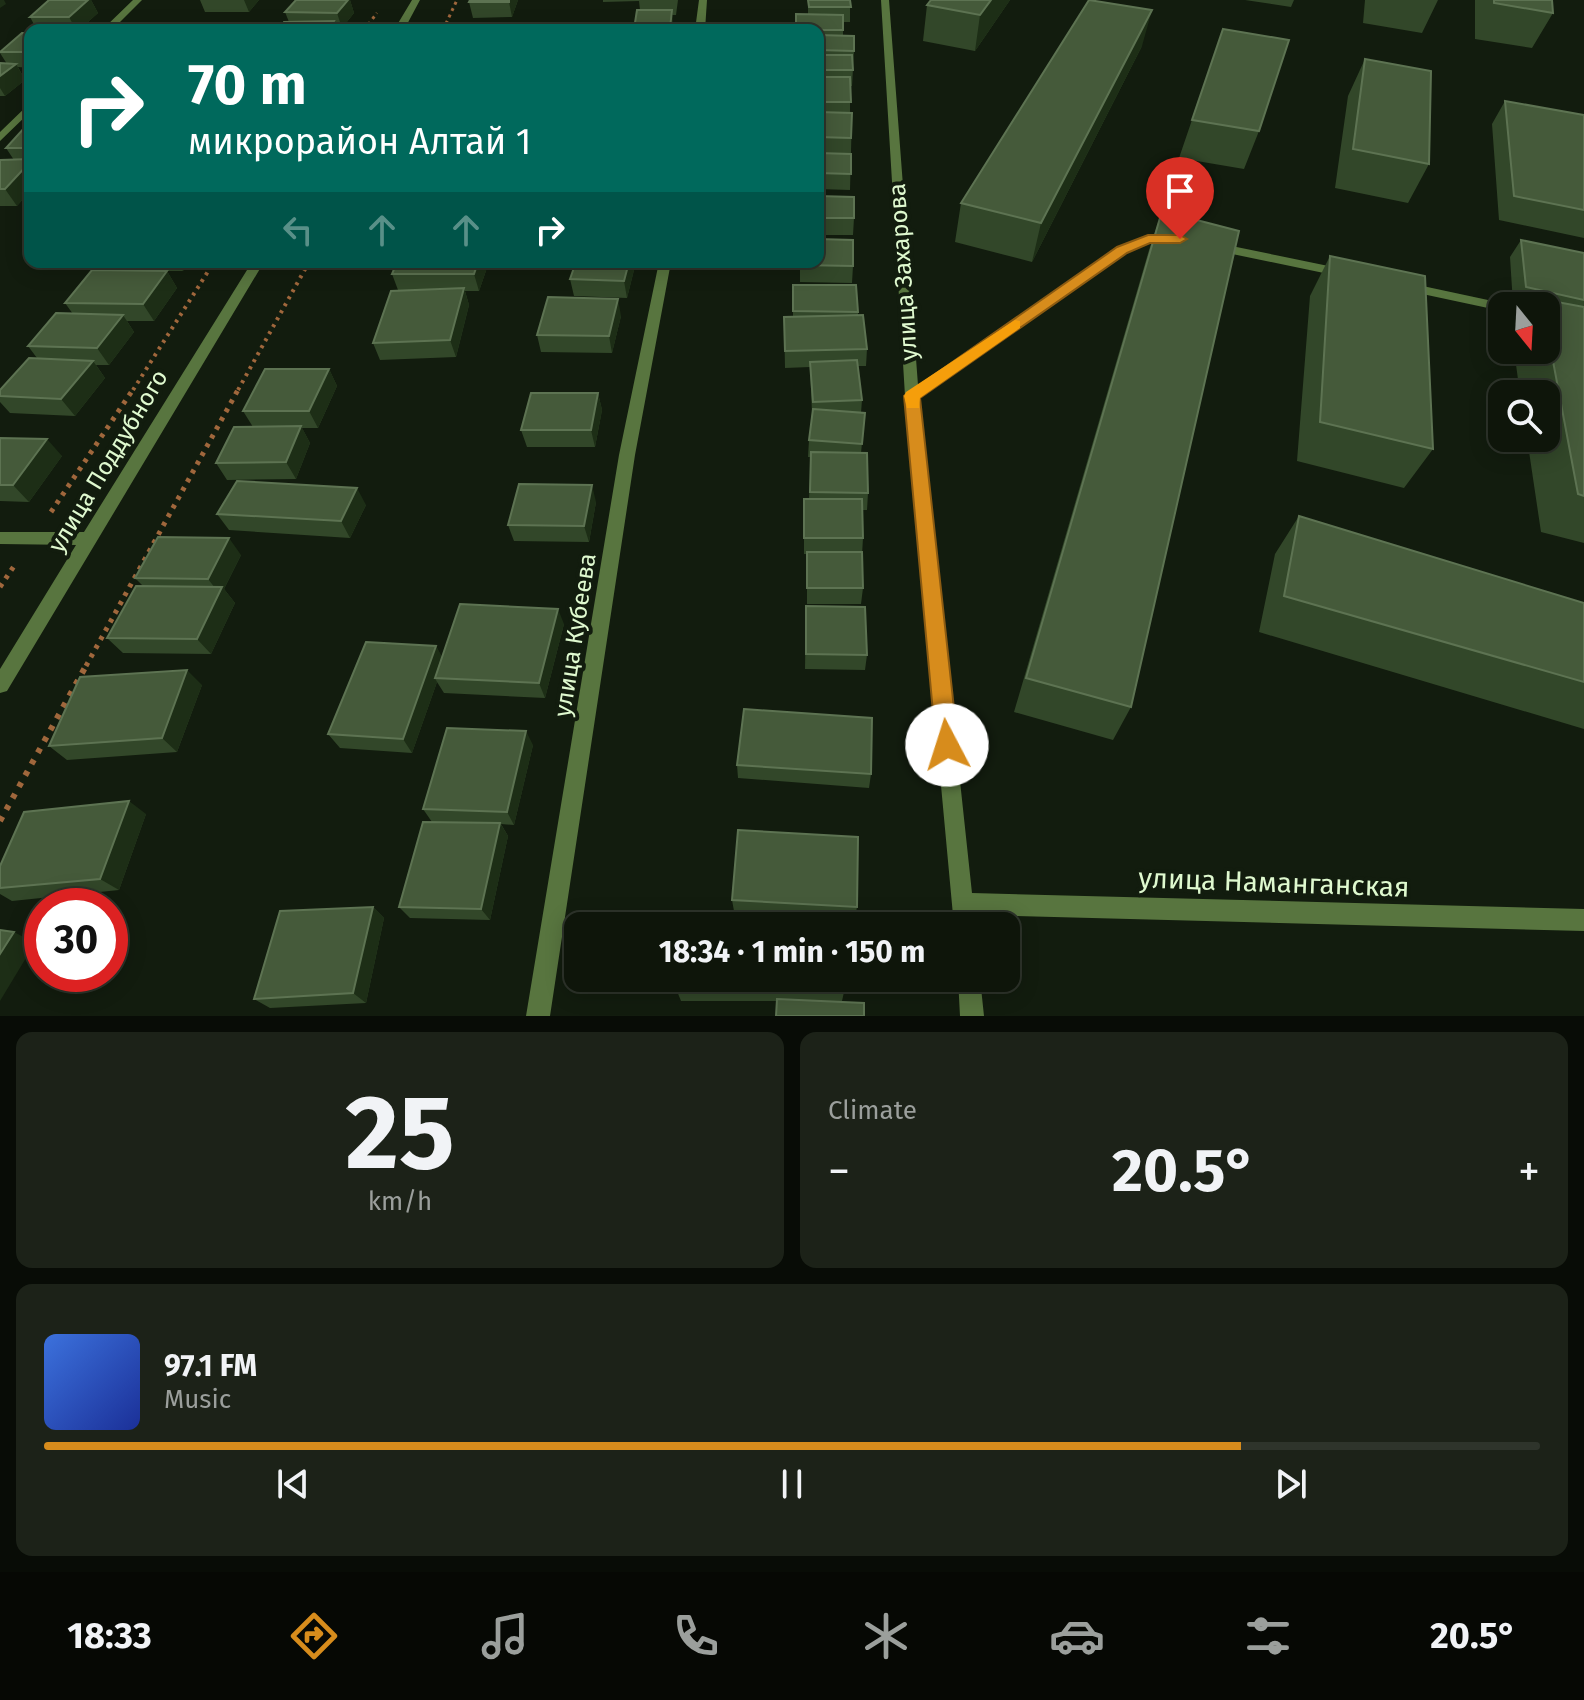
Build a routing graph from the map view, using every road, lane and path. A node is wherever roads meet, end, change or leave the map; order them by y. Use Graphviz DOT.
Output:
graph roads {
  1 [pos="138,0"];
  2 [pos="416,0"];
  3 [pos="457,0"];
  4 [pos="703,0"];
  5 [pos="885,0"];
  6 [pos="113,24"];
  7 [pos="402,24"];
  8 [pos="446,24"];
  9 [pos="701,24"];
  10 [pos="24,112"];
  11 [pos="0,138"];
  12 [pos="210,268"];
  13 [pos="254,268"];
  14 [pos="306,268"];
  15 [pos="664,268"];
  16 [pos="1364,278"];
  17 [pos="1395,284"];
  18 [pos="1488,304"];
  19 [pos="912,396"];
  20 [pos="0,538"];
  21 [pos="32,538"];
  22 [pos="89,539"];
  23 [pos="0,587"];
  24 [pos="0,685"];
  25 [pos="0,821"];
  26 [pos="964,912"];
  27 [pos="1020,915"];
  28 [pos="1584,920"];
  29 [pos="970,992"];
  30 [pos="538,1016"];
  31 [pos="972,1016"];
  1 -- 6 [label="street"];
  2 -- 7 [label="street"];
  3 -- 8 [label="path"];
  4 -- 9 [label="street"];
  5 -- 19 [label="street, улица Захарова"];
  10 -- 11 [label="street"];
  12 -- 21 [label="path"];
  13 -- 22 [label="street, улица Поддубного"];
  14 -- 25 [label="path"];
  15 -- 30 [label="street, улица Кубеева"];
  16 -- 19 [label="street"];
  17 -- 18 [label="street"];
  19 -- 26 [label="street, улица Захарова"];
  20 -- 21 [label="street"];
  21 -- 22 [label="street"];
  21 -- 23 [label="path"];
  22 -- 24 [label="street, улица Поддубного"];
  27 -- 28 [label="street, улица Наманганская"];
  29 -- 31 [label="street"];
}
